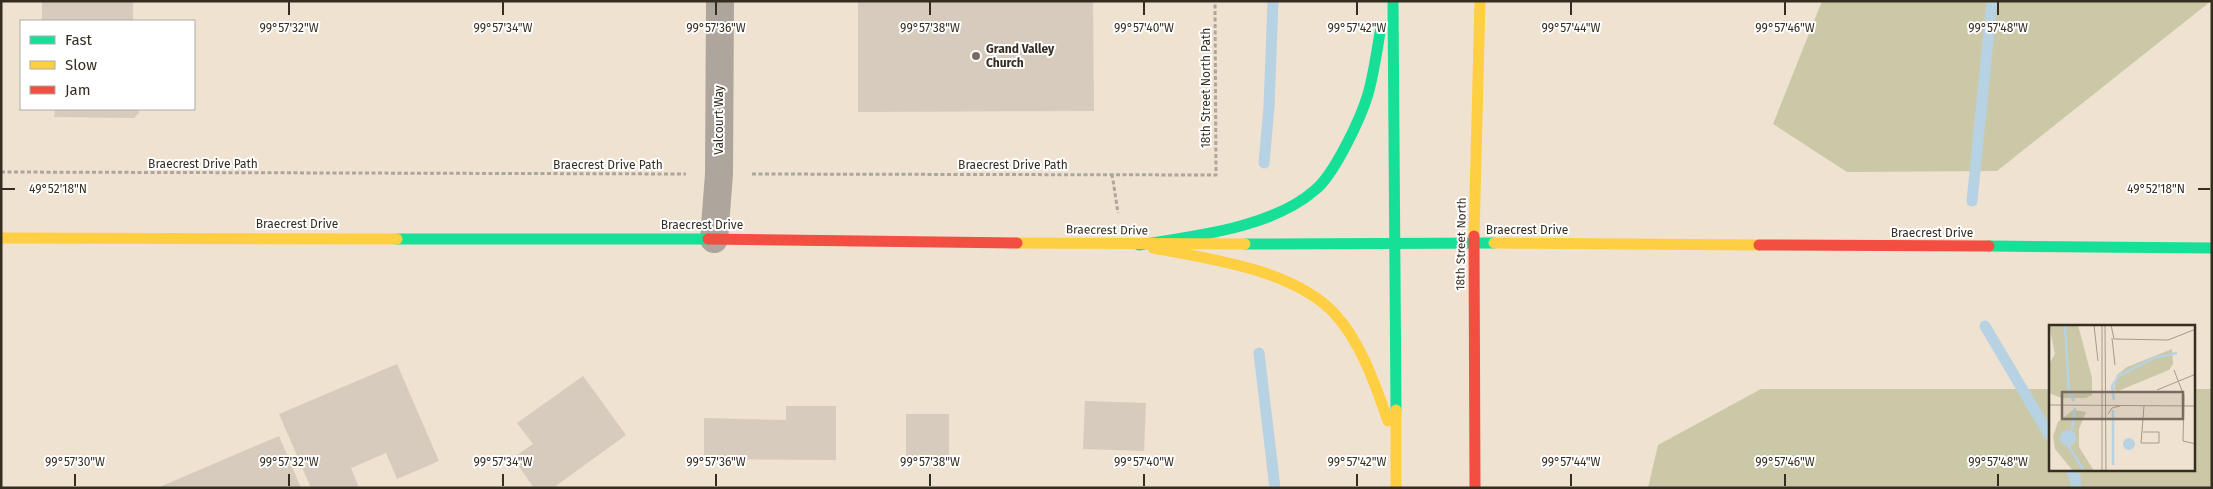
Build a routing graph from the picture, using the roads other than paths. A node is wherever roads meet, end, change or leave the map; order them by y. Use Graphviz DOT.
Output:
graph roads {
  1 [pos="720,1"];
  2 [pos="1386,1"];
  3 [pos="1393,1"];
  4 [pos="1480,1"];
  5 [pos="1,238"];
  6 [pos="714,239"];
  7 [pos="1394,244"];
  8 [pos="1474,244"];
  9 [pos="1139,245"];
  10 [pos="2212,248"];
  11 [pos="1396,443"];
  12 [pos="1396,488"];
  13 [pos="1474,488"];
  1 -- 6 [label="street, Valcourt Way"];
  2 -- 9 [label="street"];
  3 -- 7 [label="street"];
  4 -- 8 [label="street, 18th Street North"];
  5 -- 6 [label="street, Braecrest Drive"];
  6 -- 9 [label="street, Braecrest Drive"];
  7 -- 8 [label="street, Braecrest Drive"];
  7 -- 9 [label="street, Braecrest Drive"];
  7 -- 11 [label="street"];
  8 -- 10 [label="street, Braecrest Drive"];
  8 -- 13 [label="street, 18th Street North"];
  9 -- 11 [label="street"];
  11 -- 12 [label="street"];
}
